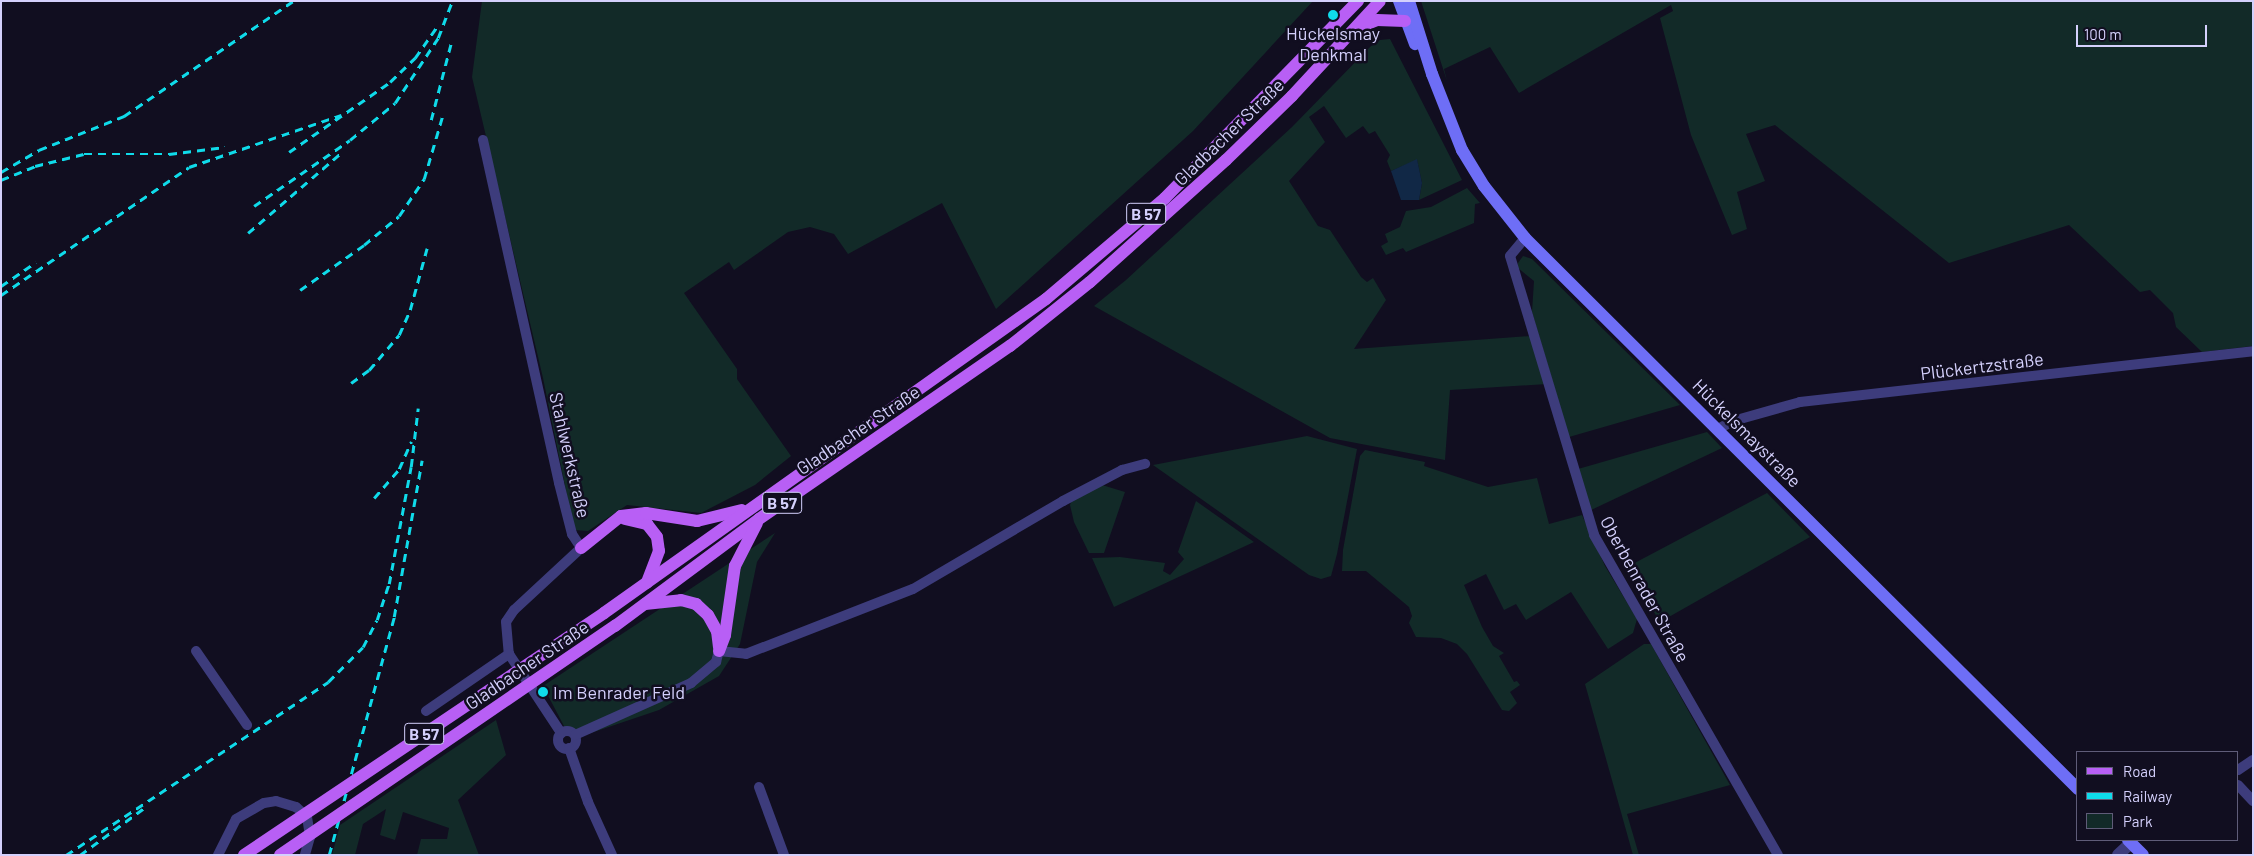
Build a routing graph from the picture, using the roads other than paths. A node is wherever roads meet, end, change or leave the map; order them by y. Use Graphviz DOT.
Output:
graph roads {
  1 [pos="1358,1"];
  2 [pos="1380,1"];
  3 [pos="1399,1"];
  4 [pos="1409,1"];
  5 [pos="1405,21"];
  6 [pos="1356,29"];
  7 [pos="1432,74"];
  8 [pos="483,140"];
  9 [pos="1526,238"];
  10 [pos="2253,351"];
  11 [pos="1718,429"];
  12 [pos="1145,464"];
  13 [pos="752,507"];
  14 [pos="759,519"];
  15 [pos="612,521"];
  16 [pos="581,548"];
  17 [pos="647,583"];
  18 [pos="645,604"];
  19 [pos="196,651"];
  20 [pos="719,651"];
  21 [pos="509,654"];
  22 [pos="426,711"];
  23 [pos="247,725"];
  24 [pos="562,733"];
  25 [pos="575,735"];
  26 [pos="569,748"];
  27 [pos="2253,760"];
  28 [pos="2239,769"];
  29 [pos="2239,786"];
  30 [pos="2076,787"];
  31 [pos="759,788"];
  32 [pos="2253,800"];
  33 [pos="2132,841"];
  34 [pos="218,855"];
  35 [pos="244,855"];
  36 [pos="280,855"];
  37 [pos="305,855"];
  38 [pos="612,855"];
  39 [pos="784,855"];
  40 [pos="1778,855"];
  41 [pos="2118,855"];
  42 [pos="2143,855"];
  1 -- 13 [label="main road, Gladbacher Straße / B 57"];
  2 -- 6 [label="main road, Gladbacher Straße / B 57"];
  3 -- 5 [label="main road, Hückelsmaystraße"];
  4 -- 7 [label="main road, Hückelsmaystraße"];
  5 -- 6 [label="main road"];
  5 -- 7 [label="main road, Hückelsmaystraße"];
  6 -- 14 [label="main road, Gladbacher Straße / B 57"];
  7 -- 9 [label="main road, Hückelsmaystraße"];
  8 -- 16 [label="street, Stahlwerkstraße"];
  9 -- 11 [label="main road, Hückelsmaystraße"];
  9 -- 40 [label="street, Oberbenrader Straße"];
  10 -- 11 [label="street, Plückertzstraße"];
  11 -- 30 [label="main road, Hückelsmaystraße"];
  12 -- 20 [label="street"];
  13 -- 15 [label="main road"];
  13 -- 17 [label="main road, Gladbacher Straße / B 57"];
  14 -- 18 [label="main road, Gladbacher Straße / B 57"];
  14 -- 20 [label="main road"];
  15 -- 16 [label="main road"];
  15 -- 17 [label="main road"];
  16 -- 21 [label="street"];
  17 -- 35 [label="main road, Gladbacher Straße / B 57, bridge"];
  18 -- 20 [label="main road"];
  18 -- 36 [label="main road, Gladbacher Straße / B 57, bridge"];
  19 -- 23 [label="street"];
  20 -- 25 [label="street"];
  21 -- 22 [label="street"];
  21 -- 24 [label="street"];
  24 -- 25 [label="street"];
  24 -- 26 [label="street"];
  25 -- 26 [label="street"];
  26 -- 38 [label="street"];
  27 -- 28 [label="street"];
  29 -- 32 [label="street"];
  31 -- 39 [label="street"];
  33 -- 41 [label="street"];
  33 -- 42 [label="main road"];
  34 -- 37 [label="street"];
}
